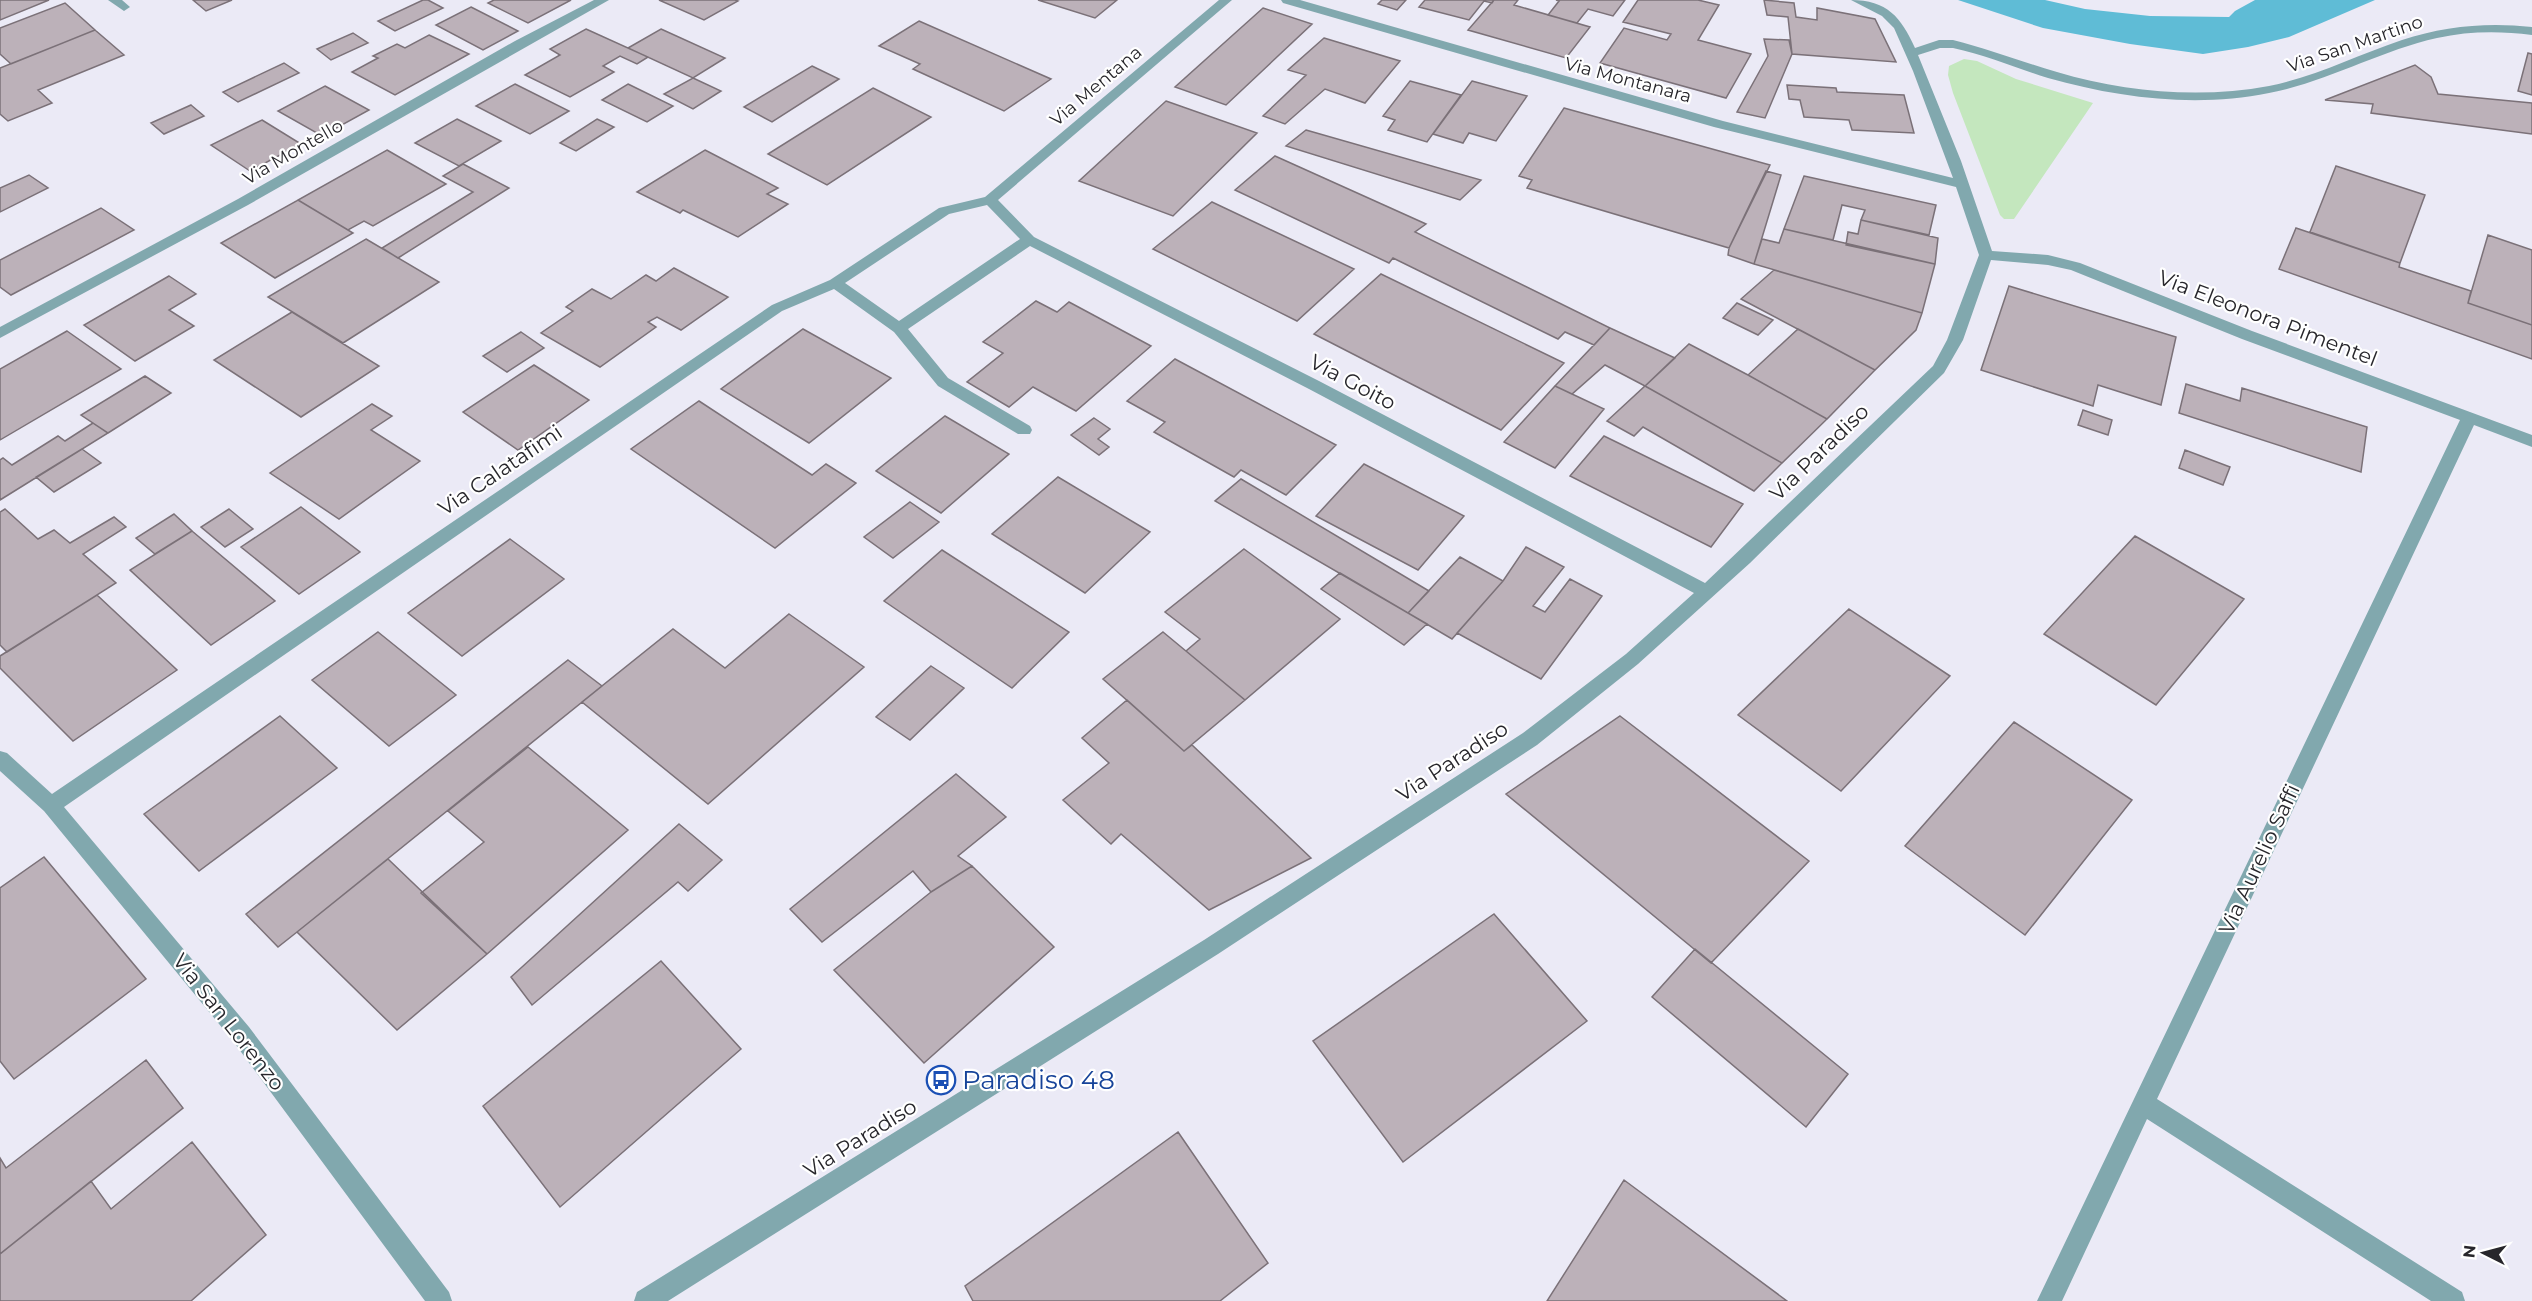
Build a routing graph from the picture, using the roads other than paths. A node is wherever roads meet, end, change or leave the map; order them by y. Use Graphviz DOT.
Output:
graph roads {
  1 [pos="603,0"];
  2 [pos="1226,0"];
  3 [pos="1287,0"];
  4 [pos="1857,0"];
  5 [pos="2532,31"];
  6 [pos="1910,52"];
  7 [pos="1962,184"];
  8 [pos="990,200"];
  9 [pos="1029,240"];
  10 [pos="1986,255"];
  11 [pos="835,283"];
  12 [pos="900,328"];
  13 [pos="0,333"];
  14 [pos="2470,417"];
  15 [pos="1024,430"];
  16 [pos="2532,441"];
  17 [pos="1705,591"];
  18 [pos="0,759"];
  19 [pos="51,805"];
  20 [pos="2144,1104"];
  21 [pos="440,1301"];
  22 [pos="646,1301"];
  23 [pos="2049,1301"];
  24 [pos="2453,1301"];
  1 -- 13 [label="street, Via Montello"];
  2 -- 8 [label="street, Via Mentana"];
  3 -- 7 [label="street, Via Montanara"];
  4 -- 6 [label="street"];
  5 -- 6 [label="street, Via San Martino"];
  6 -- 7 [label="street"];
  7 -- 10 [label="street"];
  8 -- 9 [label="street, Via Goito"];
  8 -- 11 [label="street, Via Calatafimi"];
  9 -- 12 [label="street"];
  9 -- 17 [label="street, Via Goito"];
  10 -- 14 [label="street, Via Eleonora Pimentel"];
  10 -- 17 [label="street, Via Paradiso"];
  11 -- 12 [label="street"];
  11 -- 19 [label="street, Via Calatafimi"];
  12 -- 15 [label="street"];
  14 -- 16 [label="street, Via Eleonora Pimentel"];
  14 -- 20 [label="street, Via Aurelio Saffi"];
  17 -- 22 [label="street, Via Paradiso"];
  18 -- 19 [label="street, Via San Lorenzo"];
  19 -- 21 [label="street, Via San Lorenzo"];
  20 -- 23 [label="street, Via Aurelio Saffi"];
  20 -- 24 [label="street"];
}
